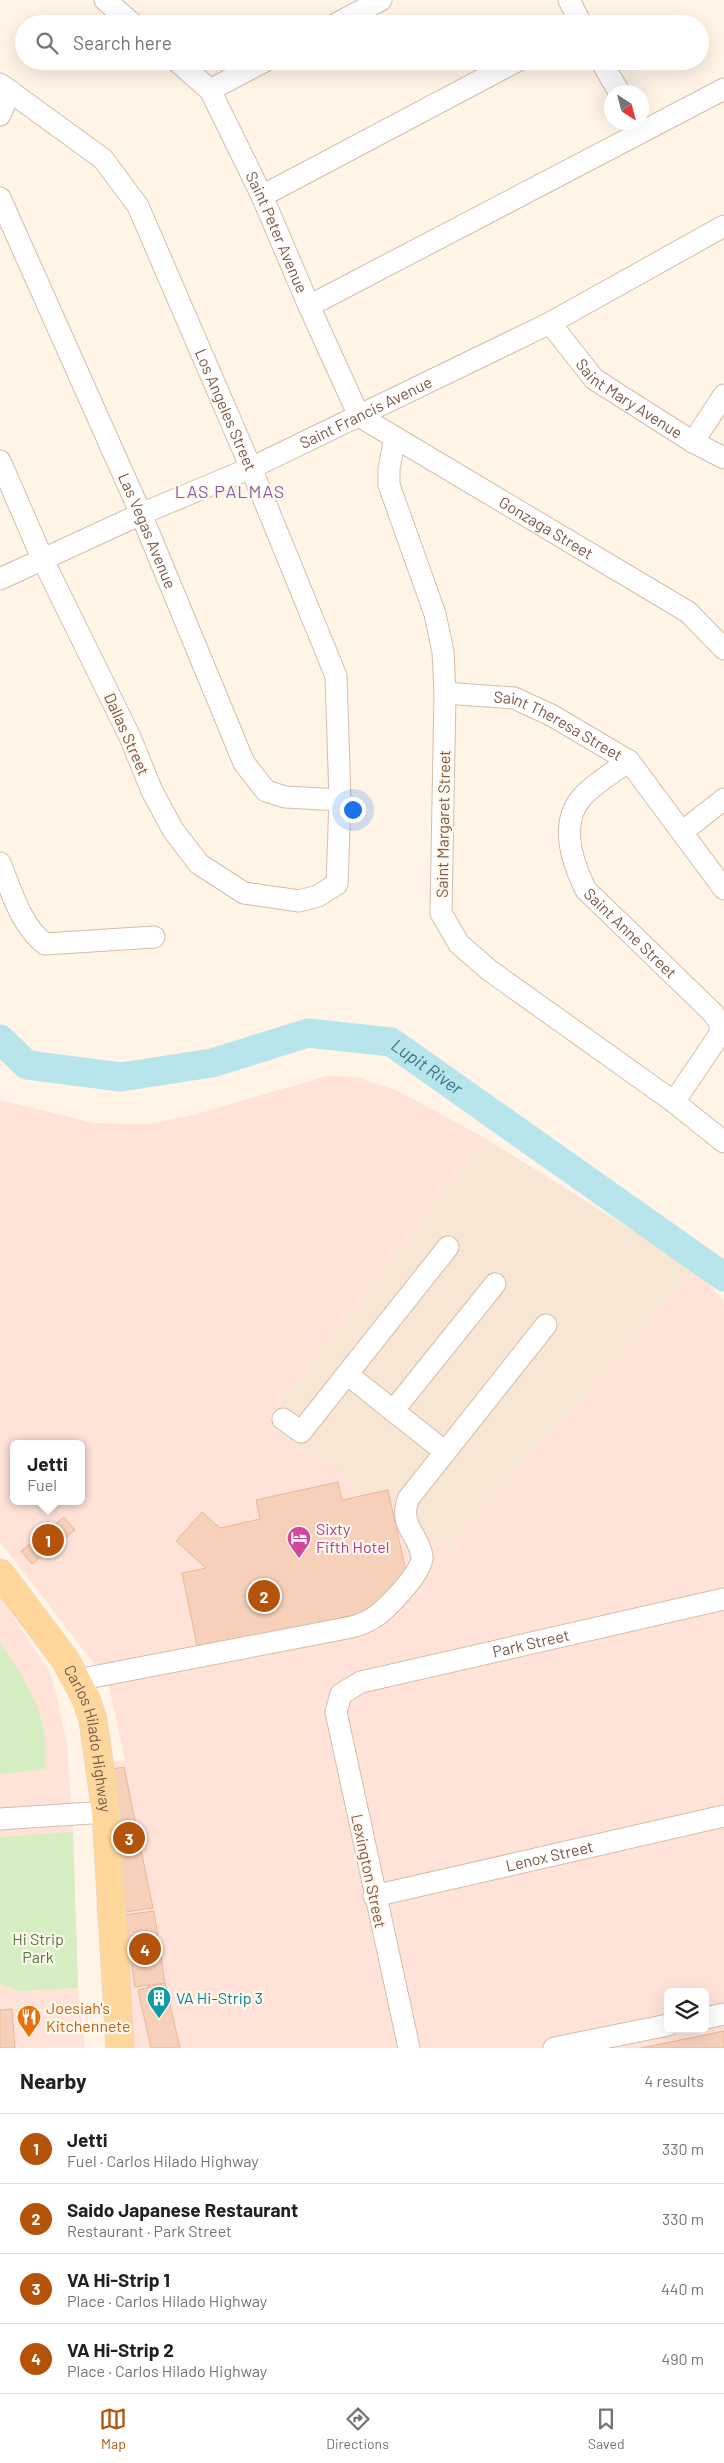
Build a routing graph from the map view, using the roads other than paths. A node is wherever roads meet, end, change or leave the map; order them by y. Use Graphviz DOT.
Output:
graph roads {
  1 [pos="381,0"];
  2 [pos="569,0"];
  3 [pos="114,2"];
  4 [pos="125,15"];
  5 [pos="353,15"];
  6 [pos="576,15"];
  7 [pos="187,70"];
  8 [pos="247,70"];
  9 [pos="500,70"];
  10 [pos="607,70"];
  11 [pos="615,85"];
  12 [pos="5,88"];
  13 [pos="724,89"];
  14 [pos="210,90"];
  15 [pos="0,115"];
  16 [pos="649,123"];
  17 [pos="635,130"];
  18 [pos="262,196"];
  19 [pos="0,198"];
  20 [pos="724,226"];
  21 [pos="309,306"];
  22 [pos="550,323"];
  23 [pos="724,395"];
  24 [pos="359,416"];
  25 [pos="395,437"];
  26 [pos="693,442"];
  27 [pos="724,458"];
  28 [pos="0,461"];
  29 [pos="251,468"];
  30 [pos="141,514"];
  31 [pos="43,560"];
  32 [pos="0,579"];
  33 [pos="724,649"];
  34 [pos="445,693"];
  35 [pos="629,761"];
  36 [pos="724,799"];
  37 [pos="340,800"];
  38 [pos="682,832"];
  39 [pos="0,863"];
  40 [pos="337,884"];
  41 [pos="724,889"];
  42 [pos="154,937"];
  43 [pos="674,1102"];
  44 [pos="724,1142"];
  45 [pos="448,1247"];
  46 [pos="495,1284"];
  47 [pos="546,1325"];
  48 [pos="347,1374"];
  49 [pos="394,1411"];
  50 [pos="283,1419"];
  51 [pos="444,1452"];
  52 [pos="0,1573"];
  53 [pos="724,1599"];
  54 [pos="77,1680"];
  55 [pos="341,1694"];
  56 [pos="106,1812"];
  57 [pos="724,1816"];
  58 [pos="0,1819"];
  59 [pos="374,1896"];
  60 [pos="724,2014"];
  61 [pos="709,2017"];
  62 [pos="664,2026"];
  63 [pos="120,2048"];
  64 [pos="409,2048"];
  65 [pos="554,2048"];
  1 -- 5 [label="street"];
  2 -- 6 [label="street"];
  3 -- 4 [label="street"];
  7 -- 14 [label="street, Saint Peter Avenue"];
  8 -- 14 [label="street"];
  9 -- 18 [label="street"];
  10 -- 11 [label="street"];
  12 -- 15 [label="street"];
  12 -- 29 [label="street, Los Angeles Street"];
  13 -- 16 [label="street"];
  14 -- 18 [label="street, Saint Peter Avenue"];
  17 -- 21 [label="street"];
  18 -- 21 [label="street, Saint Peter Avenue"];
  19 -- 30 [label="street, Las Vegas Avenue"];
  20 -- 22 [label="street, Saint Francis Avenue"];
  21 -- 24 [label="street, Saint Peter Avenue"];
  22 -- 24 [label="street, Saint Francis Avenue"];
  22 -- 26 [label="street, Saint Mary Avenue"];
  23 -- 26 [label="street"];
  24 -- 25 [label="street, Gonzaga Street"];
  24 -- 29 [label="street, Saint Francis Avenue"];
  25 -- 33 [label="street, Gonzaga Street"];
  25 -- 34 [label="street, Saint Margaret Street"];
  26 -- 27 [label="street, Saint Mary Avenue"];
  28 -- 31 [label="street, Dallas Street"];
  29 -- 30 [label="street, Saint Francis Avenue"];
  29 -- 37 [label="street, Los Angeles Street"];
  30 -- 31 [label="street, Saint Francis Avenue"];
  30 -- 37 [label="street, Las Vegas Avenue"];
  31 -- 32 [label="street, Saint Francis Avenue"];
  31 -- 40 [label="street, Dallas Street"];
  34 -- 35 [label="street, Saint Theresa Street"];
  34 -- 43 [label="street, Saint Margaret Street"];
  35 -- 38 [label="street, Saint Theresa Street"];
  35 -- 43 [label="street, Saint Anne Street"];
  36 -- 38 [label="street"];
  37 -- 40 [label="street, Los Angeles Street"];
  38 -- 41 [label="street, Saint Theresa Street"];
  39 -- 42 [label="street"];
  43 -- 44 [label="street, Saint Margaret Street"];
  45 -- 48 [label="street"];
  46 -- 49 [label="street"];
  47 -- 51 [label="street"];
  48 -- 49 [label="street"];
  48 -- 50 [label="street"];
  49 -- 51 [label="street"];
  51 -- 54 [label="street"];
  52 -- 54 [label="main road, Carlos Hilado Highway"];
  53 -- 55 [label="street, Park Street"];
  54 -- 56 [label="main road, Carlos Hilado Highway"];
  55 -- 59 [label="street, Lexington Street"];
  56 -- 58 [label="street"];
  56 -- 63 [label="main road, Carlos Hilado Highway"];
  57 -- 59 [label="street, Lenox Street"];
  59 -- 64 [label="street, Lexington Street"];
  60 -- 61 [label="street"];
  62 -- 65 [label="street"];
}
